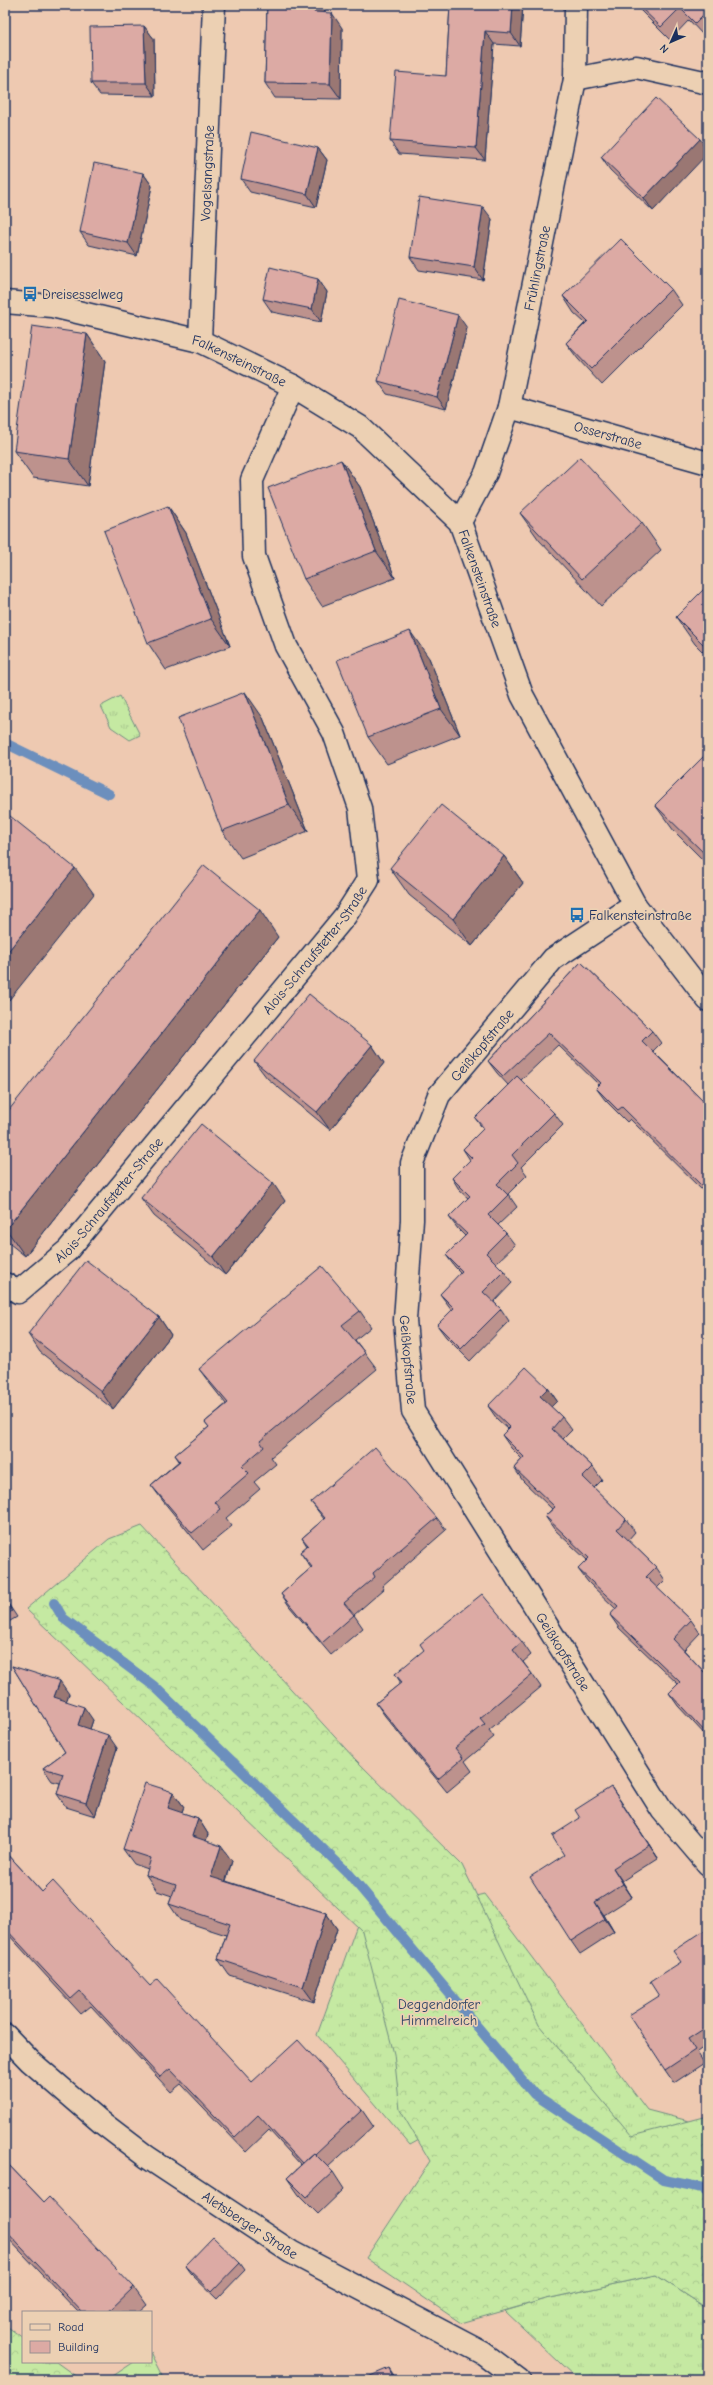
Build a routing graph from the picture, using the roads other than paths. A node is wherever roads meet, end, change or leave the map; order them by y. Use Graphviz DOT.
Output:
graph roads {
  1 [pos="214,5"];
  2 [pos="576,5"];
  3 [pos="575,79"];
  4 [pos="708,83"];
  5 [pos="5,302"];
  6 [pos="200,341"];
  7 [pos="292,386"];
  8 [pos="509,407"];
  9 [pos="708,463"];
  10 [pos="460,522"];
  11 [pos="635,905"];
  12 [pos="708,1000"];
  13 [pos="5,1284"];
  14 [pos="708,1864"];
  15 [pos="5,2036"];
  16 [pos="520,2380"];
  1 -- 6 [label="street, Vogelsangstraße"];
  2 -- 3 [label="street, Frühlingstraße"];
  3 -- 4 [label="street"];
  3 -- 8 [label="street, Frühlingstraße"];
  5 -- 6 [label="street, Falkensteinstraße"];
  6 -- 7 [label="street, Falkensteinstraße"];
  7 -- 10 [label="street, Falkensteinstraße"];
  7 -- 13 [label="street, Alois-Schraufstetter-Straße"];
  8 -- 9 [label="street, Osserstraße"];
  8 -- 10 [label="street, Frühlingstraße"];
  10 -- 11 [label="street, Falkensteinstraße"];
  11 -- 12 [label="street, Falkensteinstraße"];
  11 -- 14 [label="street, Geißkopfstraße"];
  15 -- 16 [label="street, Aletsberger Straße"];
}
